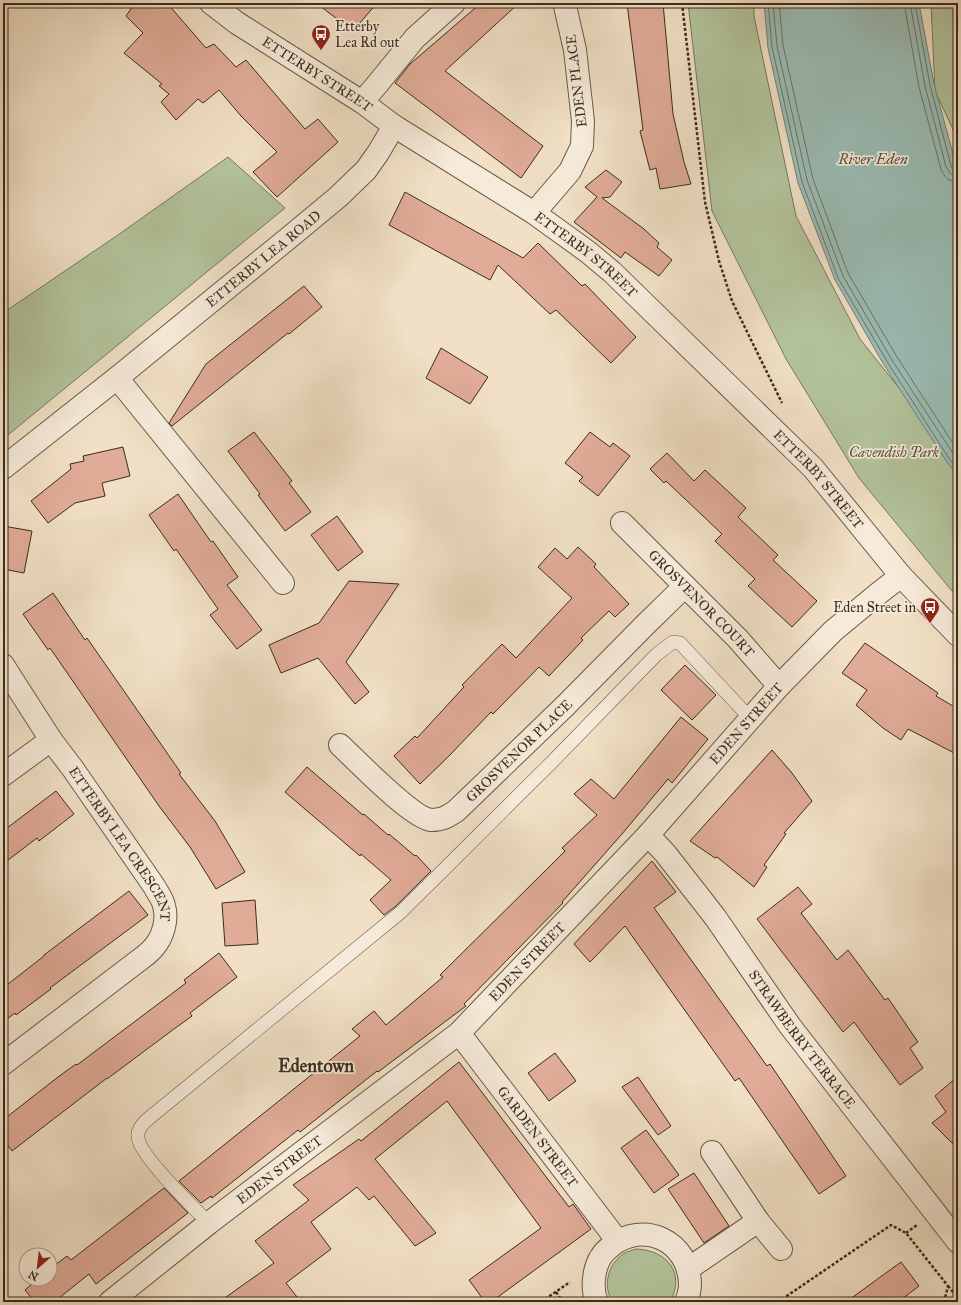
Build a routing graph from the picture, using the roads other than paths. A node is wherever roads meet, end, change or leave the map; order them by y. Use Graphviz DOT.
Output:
graph roads {
  1 [pos="211,3"];
  2 [pos="454,3"];
  3 [pos="565,4"];
  4 [pos="362,102"];
  5 [pos="394,126"];
  6 [pos="534,213"];
  7 [pos="118,378"];
  8 [pos="3,468"];
  9 [pos="622,523"];
  10 [pos="901,576"];
  11 [pos="283,583"];
  12 [pos="685,586"];
  13 [pos="958,635"];
  14 [pos="3,665"];
  15 [pos="779,686"];
  16 [pos="750,718"];
  17 [pos="51,740"];
  18 [pos="340,745"];
  19 [pos="3,775"];
  20 [pos="648,835"];
  21 [pos="458,1033"];
  22 [pos="3,1064"];
  23 [pos="712,1152"];
  24 [pos="758,1221"];
  25 [pos="209,1223"];
  26 [pos="617,1240"];
  27 [pos="958,1242"];
  28 [pos="781,1249"];
  29 [pos="688,1269"];
  30 [pos="110,1302"];
  31 [pos="597,1302"];
  32 [pos="686,1302"];
  1 -- 4 [label="street, ETTERBY STREET"];
  2 -- 4 [label="street"];
  3 -- 6 [label="street, EDEN PLACE"];
  4 -- 5 [label="street, ETTERBY STREET"];
  5 -- 6 [label="street, ETTERBY STREET"];
  5 -- 7 [label="street, ETTERBY LEA ROAD"];
  6 -- 10 [label="street, ETTERBY STREET"];
  7 -- 8 [label="street, ETTERBY LEA ROAD"];
  7 -- 11 [label="street"];
  9 -- 12 [label="street, GROSVENOR COURT"];
  10 -- 13 [label="street, ETTERBY STREET"];
  10 -- 15 [label="street, EDEN STREET"];
  12 -- 15 [label="street, GROSVENOR COURT"];
  12 -- 18 [label="street, GROSVENOR PLACE"];
  14 -- 17 [label="street, ETTERBY LEA CRESCENT"];
  15 -- 16 [label="street, EDEN STREET"];
  16 -- 20 [label="street, EDEN STREET"];
  16 -- 25 [label="lane"];
  17 -- 19 [label="street"];
  17 -- 22 [label="street, ETTERBY LEA CRESCENT"];
  20 -- 21 [label="street, EDEN STREET"];
  20 -- 27 [label="street, STRAWBERRY TERRACE"];
  21 -- 25 [label="street, EDEN STREET"];
  21 -- 26 [label="street, GARDEN STREET"];
  23 -- 24 [label="street"];
  24 -- 28 [label="street"];
  24 -- 29 [label="street"];
  25 -- 30 [label="street, EDEN STREET"];
  26 -- 29 [label="street"];
  26 -- 31 [label="street"];
  29 -- 32 [label="street"];
}
